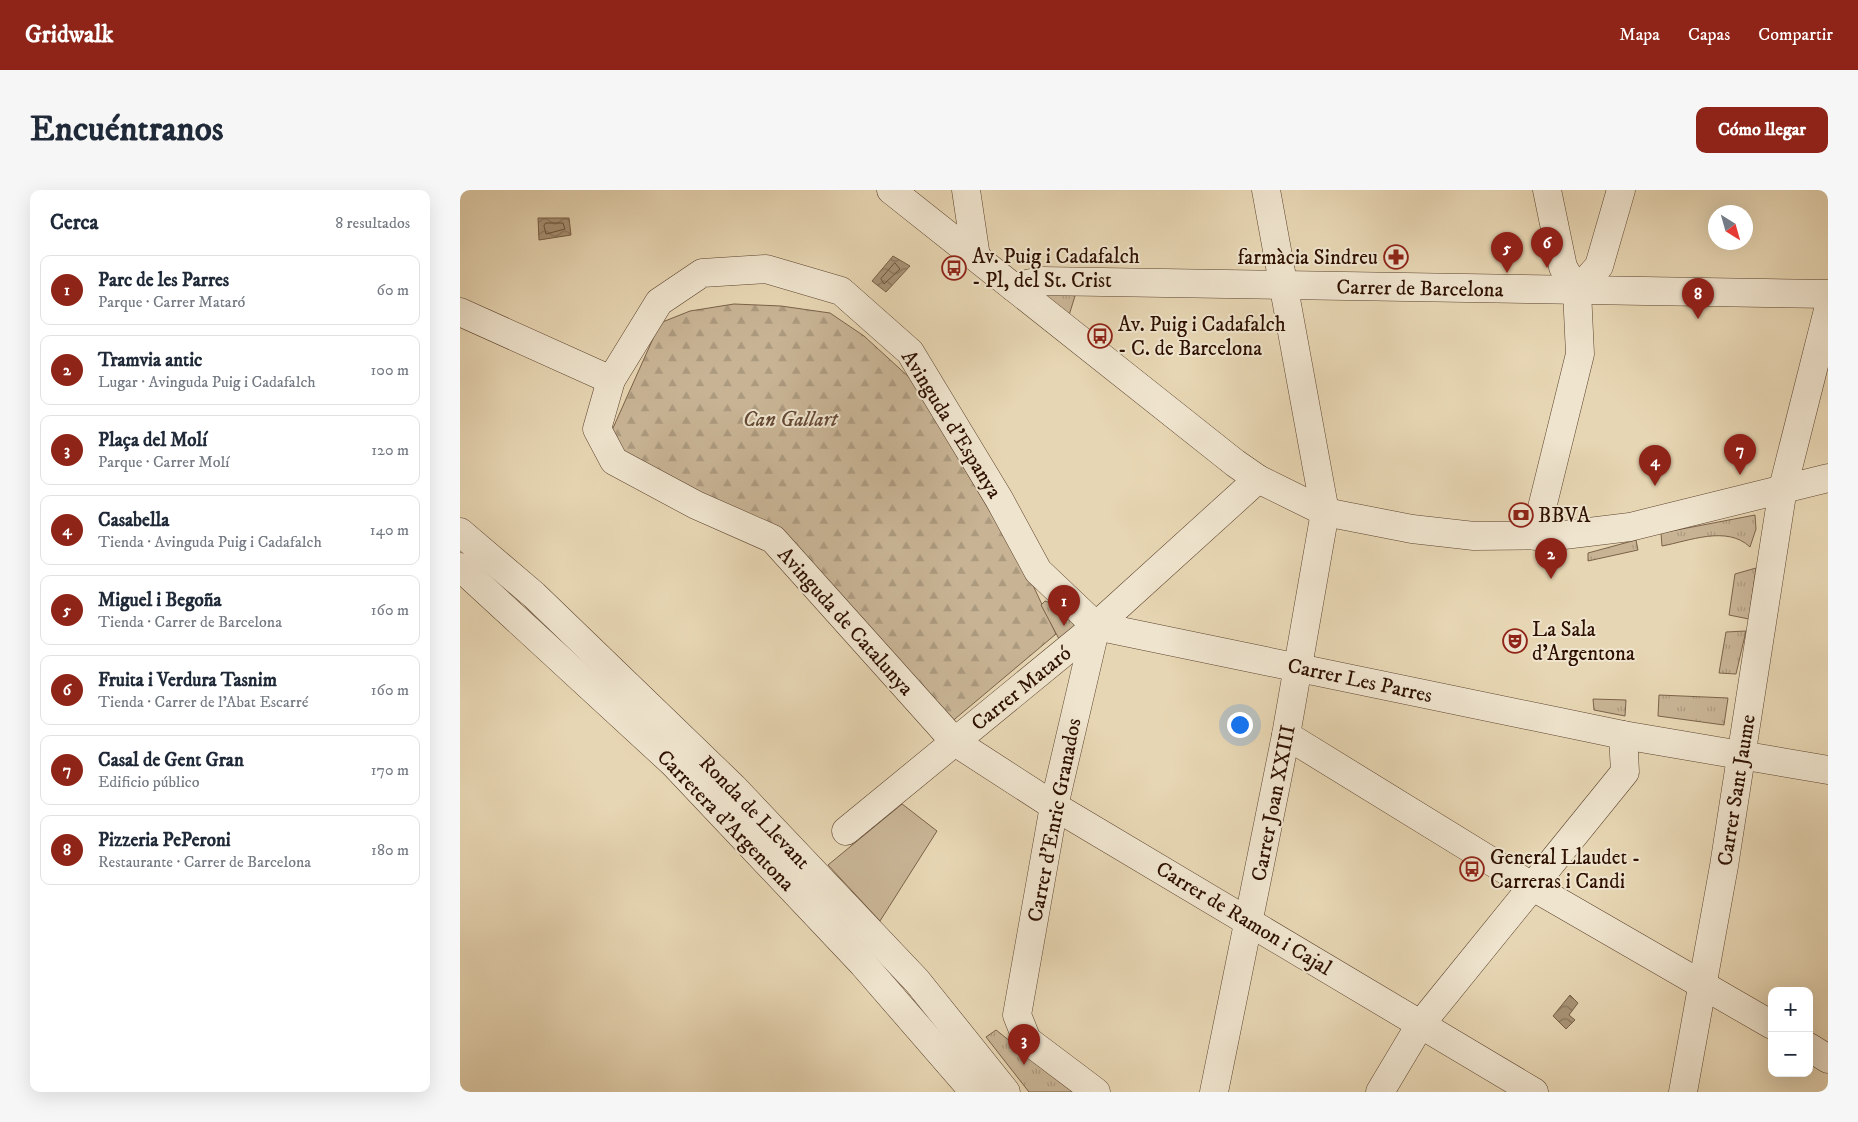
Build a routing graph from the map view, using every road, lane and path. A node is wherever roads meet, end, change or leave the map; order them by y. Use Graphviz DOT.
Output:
graph roads {
  1 [pos="890,190"];
  2 [pos="966,190"];
  3 [pos="1266,190"];
  4 [pos="1547,190"];
  5 [pos="1621,190"];
  6 [pos="976,257"];
  7 [pos="1282,285"];
  8 [pos="1013,288"];
  9 [pos="1577,291"];
  10 [pos="1828,294"];
  11 [pos="1828,310"];
  12 [pos="460,312"];
  13 [pos="611,380"];
  14 [pos="1828,478"];
  15 [pos="1258,479"];
  16 [pos="1783,488"];
  17 [pos="1325,512"];
  18 [pos="460,532"];
  19 [pos="1535,536"];
  20 [pos="460,567"];
  21 [pos="1096,626"];
  22 [pos="1297,666"];
  23 [pos="1286,735"];
  24 [pos="1623,735"];
  25 [pos="955,742"];
  26 [pos="1742,754"];
  27 [pos="1828,770"];
  28 [pos="1054,806"];
  29 [pos="846,831"];
  30 [pos="1533,887"];
  31 [pos="1250,921"];
  32 [pos="1702,983"];
  33 [pos="1768,1023"];
  34 [pos="1420,1025"];
  35 [pos="1813,1050"];
  36 [pos="1828,1059"];
  37 [pos="974,1092"];
  38 [pos="1006,1092"];
  39 [pos="1096,1092"];
  40 [pos="1214,1092"];
  41 [pos="1380,1092"];
  42 [pos="1534,1092"];
  43 [pos="1683,1092"];
  1 -- 6 [label="street"];
  2 -- 6 [label="street"];
  3 -- 7 [label="street"];
  4 -- 9 [label="street"];
  5 -- 9 [label="street"];
  6 -- 8 [label="street"];
  7 -- 8 [label="street, Carrer de Barcelona"];
  7 -- 9 [label="street, Carrer de Barcelona"];
  7 -- 17 [label="street"];
  8 -- 15 [label="street"];
  9 -- 10 [label="street, Carrer de Barcelona"];
  9 -- 19 [label="street"];
  11 -- 16 [label="street, Carrer Sant Jaume"];
  12 -- 13 [label="street"];
  13 -- 21 [label="street, Avinguda d'Espanya"];
  13 -- 25 [label="street, Avinguda de Catalunya"];
  14 -- 16 [label="street"];
  15 -- 17 [label="street"];
  15 -- 21 [label="street, Carrer Mataró"];
  16 -- 19 [label="street"];
  16 -- 26 [label="street, Carrer Sant Jaume"];
  17 -- 19 [label="street"];
  17 -- 22 [label="street, Carrer Joan XXIII"];
  18 -- 38 [label="street, Ronda de Llevant"];
  20 -- 37 [label="street, Carretera d'Argentona"];
  21 -- 22 [label="street, Carrer Les Parres"];
  21 -- 25 [label="street, Carrer Mataró"];
  21 -- 28 [label="street, Carrer d'Enric Granados"];
  22 -- 23 [label="street, Carrer Joan XXIII"];
  22 -- 24 [label="street, Carrer Les Parres"];
  23 -- 30 [label="street"];
  23 -- 31 [label="street, Carrer Joan XXIII"];
  24 -- 26 [label="street, Carrer Les Parres"];
  24 -- 30 [label="street"];
  25 -- 28 [label="street, Carrer de Ramon i Cajal"];
  25 -- 29 [label="street, Carrer Mataró"];
  26 -- 27 [label="street, Carrer Les Parres"];
  26 -- 32 [label="street, Carrer Sant Jaume"];
  28 -- 31 [label="street, Carrer de Ramon i Cajal"];
  28 -- 39 [label="street, Carrer d'Enric Granados"];
  30 -- 32 [label="street"];
  30 -- 34 [label="street"];
  31 -- 34 [label="street, Carrer de Ramon i Cajal"];
  31 -- 40 [label="street, Carrer Joan XXIII"];
  32 -- 33 [label="street"];
  32 -- 43 [label="street, Carrer Sant Jaume"];
  34 -- 41 [label="street"];
  34 -- 42 [label="street, Carrer de Ramon i Cajal"];
  35 -- 36 [label="street"];
}
